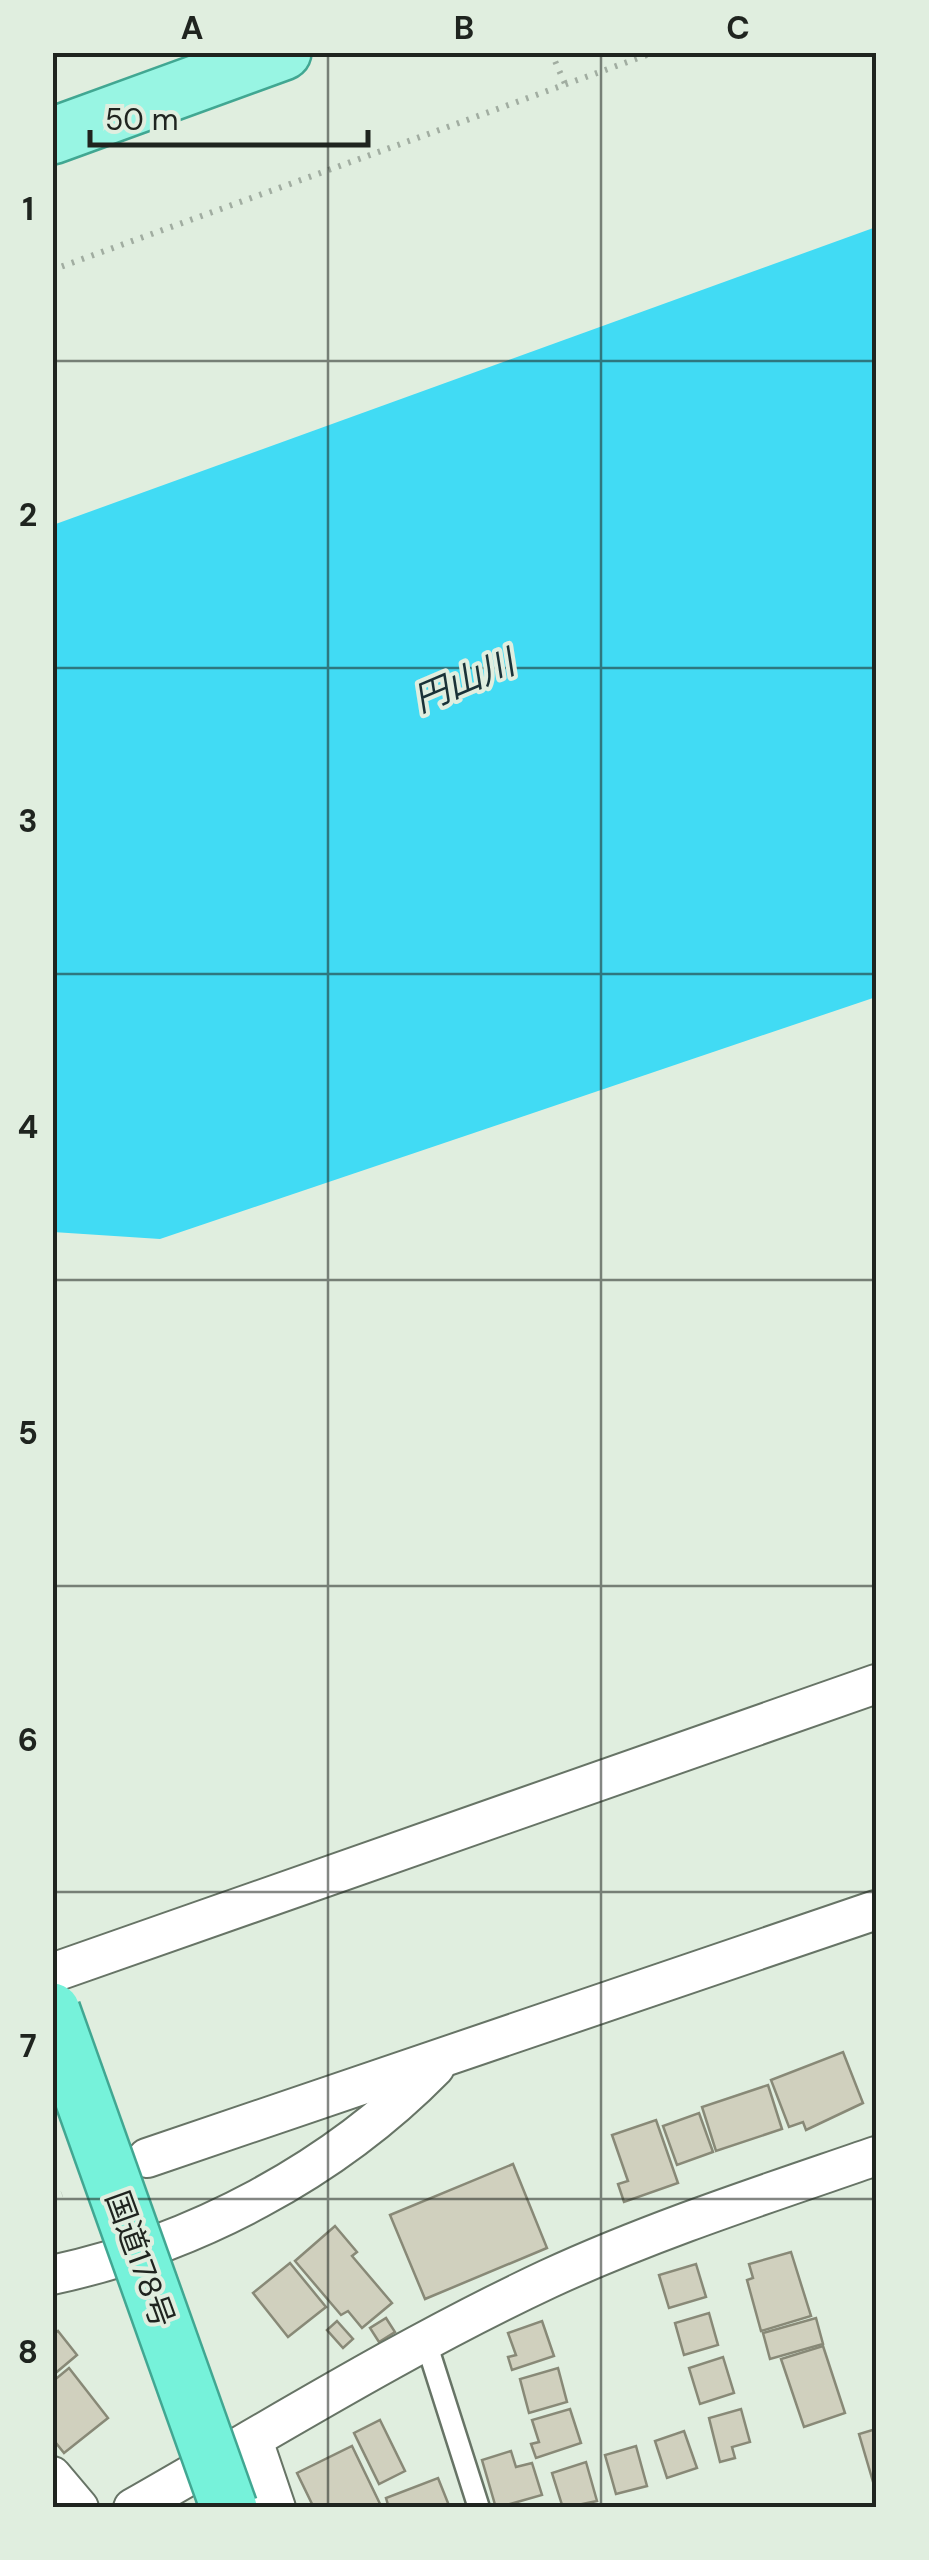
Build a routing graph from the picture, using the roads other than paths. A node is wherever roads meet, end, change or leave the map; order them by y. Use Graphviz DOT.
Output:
graph roads {
  1 [pos="283,52"];
  2 [pos="52,136"];
  3 [pos="876,1684"];
  4 [pos="876,1910"];
  5 [pos="52,1973"];
  6 [pos="52,2010"];
  7 [pos="442,2060"];
  8 [pos="876,2156"];
  9 [pos="146,2158"];
  10 [pos="52,2276"];
  11 [pos="426,2342"];
  12 [pos="253,2440"];
  13 [pos="52,2476"];
  14 [pos="178,2496"];
  15 [pos="79,2508"];
  16 [pos="133,2508"];
  17 [pos="229,2508"];
  18 [pos="276,2508"];
  19 [pos="479,2508"];
  1 -- 2 [label="main road"];
  3 -- 5 [label="street"];
  4 -- 7 [label="street"];
  6 -- 17 [label="highway, 国道178号, bridge"];
  7 -- 9 [label="street"];
  7 -- 10 [label="street"];
  8 -- 11 [label="street"];
  11 -- 12 [label="street"];
  11 -- 19 [label="lane"];
  12 -- 14 [label="street"];
  12 -- 18 [label="street"];
  13 -- 15 [label="street"];
  14 -- 16 [label="street"];
}
